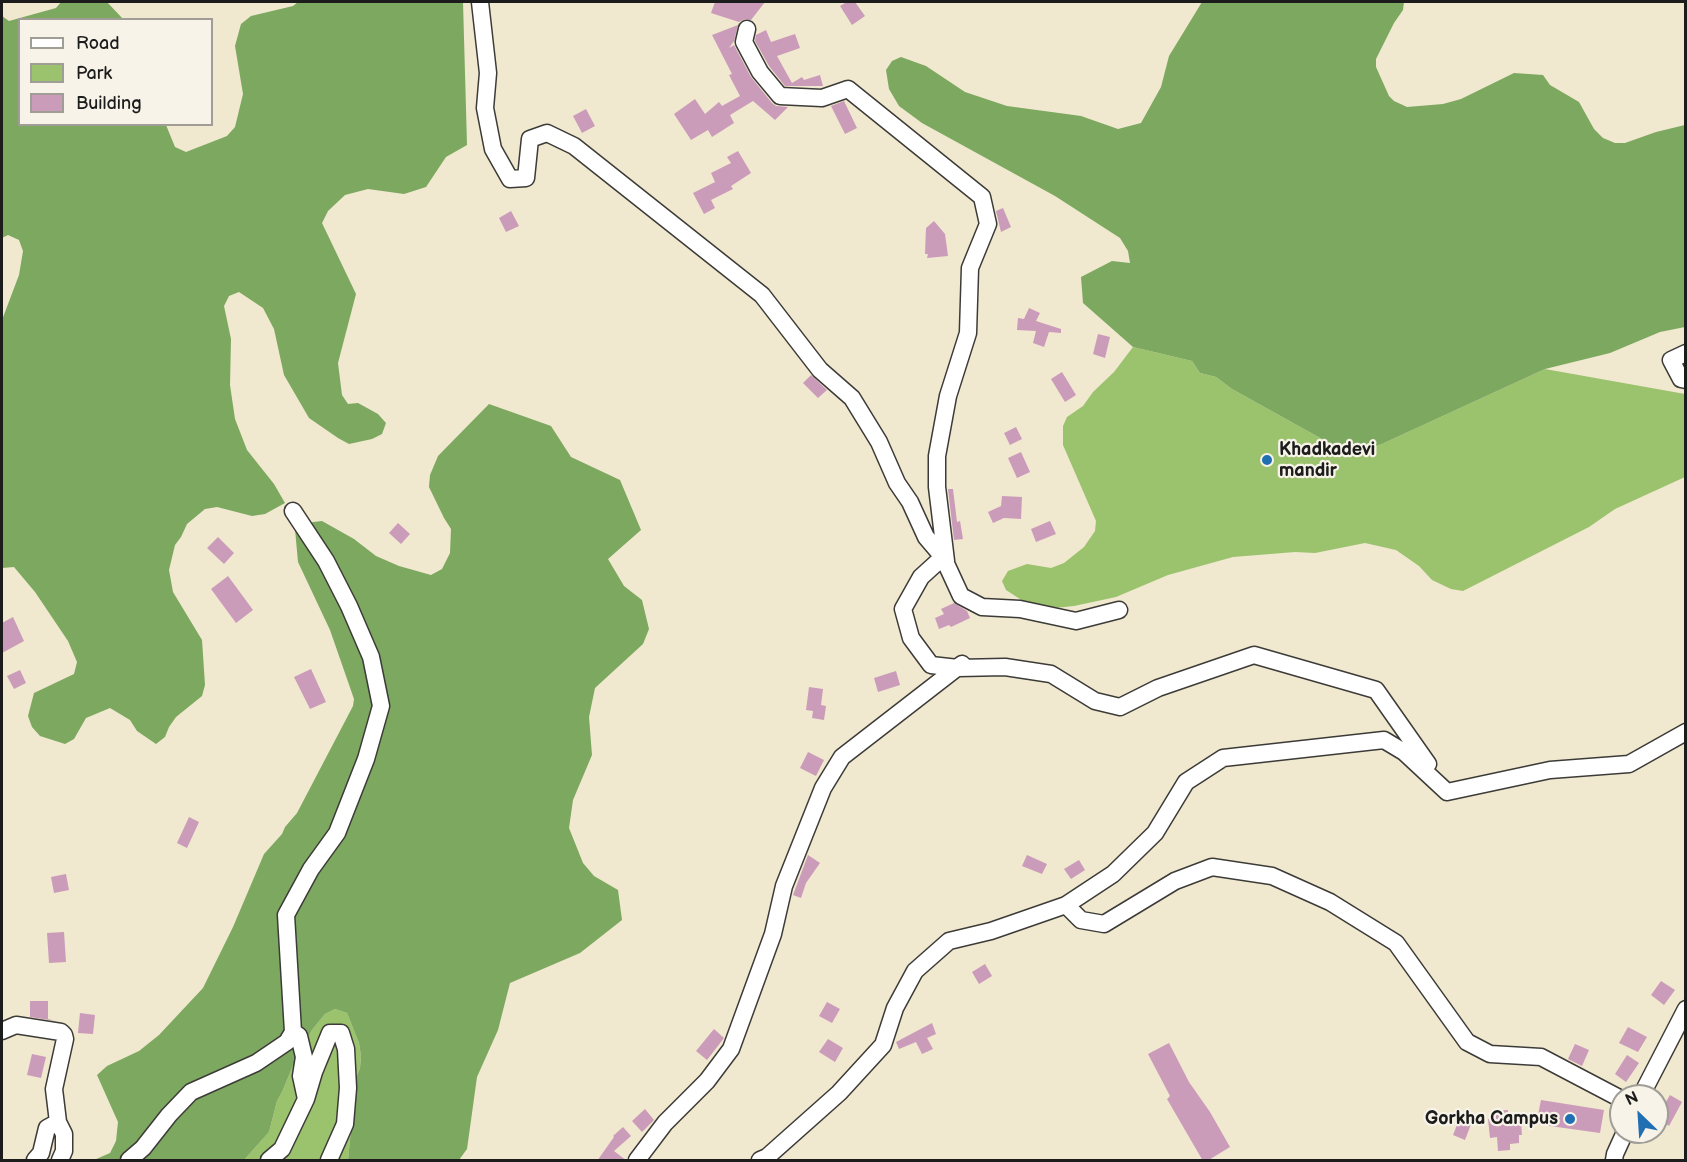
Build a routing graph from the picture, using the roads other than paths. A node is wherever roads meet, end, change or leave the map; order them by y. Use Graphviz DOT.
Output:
graph roads {
  1 [pos="480,2"];
  2 [pos="747,29"];
  3 [pos="1686,353"];
  4 [pos="1686,380"];
  5 [pos="293,511"];
  6 [pos="945,561"];
  7 [pos="1119,610"];
  8 [pos="960,666"];
  9 [pos="1686,732"];
  10 [pos="1447,792"];
  11 [pos="1066,905"];
  12 [pos="1686,1009"];
  13 [pos="2,1031"];
  14 [pos="293,1032"];
  15 [pos="1647,1084"];
  16 [pos="1609,1093"];
  17 [pos="306,1099"];
  18 [pos="58,1122"];
  19 [pos="1620,1144"];
  20 [pos="35,1161"];
  21 [pos="60,1161"];
  22 [pos="129,1161"];
  23 [pos="269,1161"];
  24 [pos="328,1161"];
  25 [pos="637,1161"];
  26 [pos="760,1161"];
  27 [pos="1614,1161"];
  1 -- 6 [label="street"];
  2 -- 6 [label="street"];
  3 -- 4 [label="street"];
  5 -- 14 [label="street"];
  6 -- 7 [label="street"];
  6 -- 8 [label="street"];
  8 -- 10 [label="street"];
  8 -- 25 [label="street"];
  9 -- 10 [label="street"];
  10 -- 11 [label="street"];
  11 -- 16 [label="street"];
  11 -- 26 [label="street"];
  12 -- 15 [label="street"];
  13 -- 18 [label="street"];
  14 -- 17 [label="street"];
  14 -- 22 [label="street"];
  17 -- 23 [label="street"];
  17 -- 24 [label="street"];
  18 -- 20 [label="street"];
  18 -- 21 [label="street"];
  19 -- 27 [label="street"];
}
